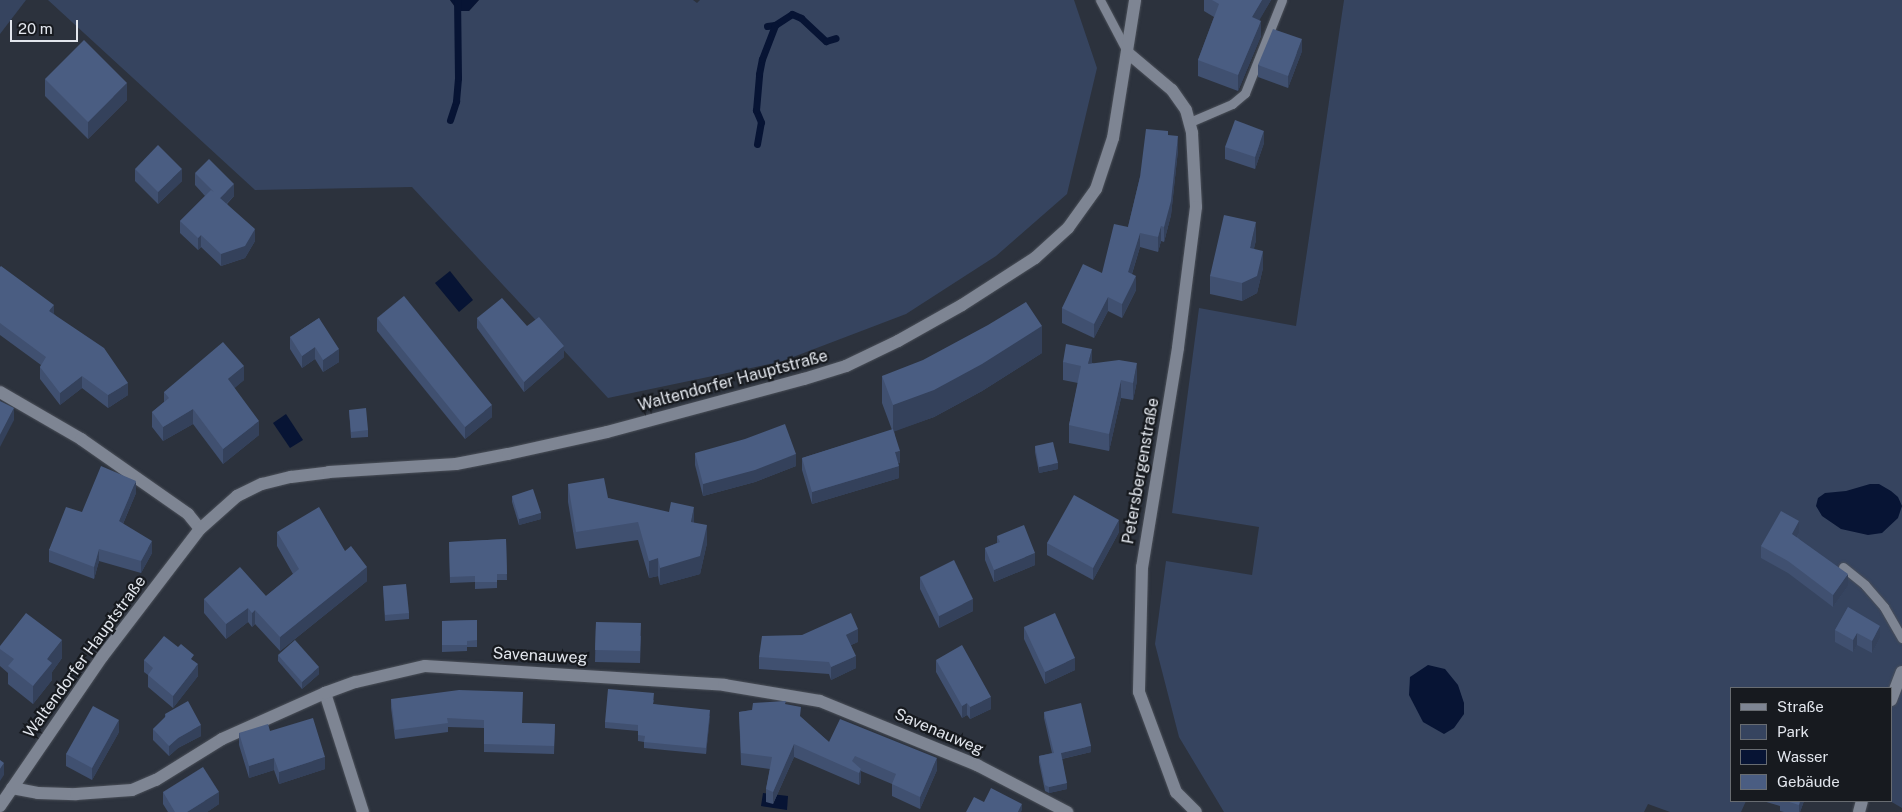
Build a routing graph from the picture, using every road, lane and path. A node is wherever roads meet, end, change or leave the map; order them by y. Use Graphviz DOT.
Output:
graph roads {
  1 [pos="1100,0"];
  2 [pos="1135,0"];
  3 [pos="1282,0"];
  4 [pos="1128,53"];
  5 [pos="1190,122"];
  6 [pos="0,392"];
  7 [pos="200,529"];
  8 [pos="1843,567"];
  9 [pos="1902,638"];
  10 [pos="1902,672"];
  11 [pos="325,692"];
  12 [pos="1892,697"];
  13 [pos="12,788"];
  14 [pos="0,806"];
  15 [pos="363,812"];
  16 [pos="1067,812"];
  17 [pos="1196,812"];
  1 -- 4 [label="lane"];
  2 -- 4 [label="street, Waltendorfer Hauptstraße"];
  3 -- 5 [label="lane"];
  4 -- 5 [label="street, Petersbergenstraße"];
  4 -- 7 [label="street, Waltendorfer Hauptstraße"];
  5 -- 17 [label="street, Petersbergenstraße"];
  6 -- 7 [label="street"];
  7 -- 13 [label="street, Waltendorfer Hauptstraße"];
  8 -- 9 [label="lane"];
  10 -- 12 [label="street"];
  11 -- 13 [label="street, Savenauweg"];
  11 -- 15 [label="street"];
  11 -- 16 [label="street, Savenauweg"];
  13 -- 14 [label="street, Waltendorfer Hauptstraße"];
}
